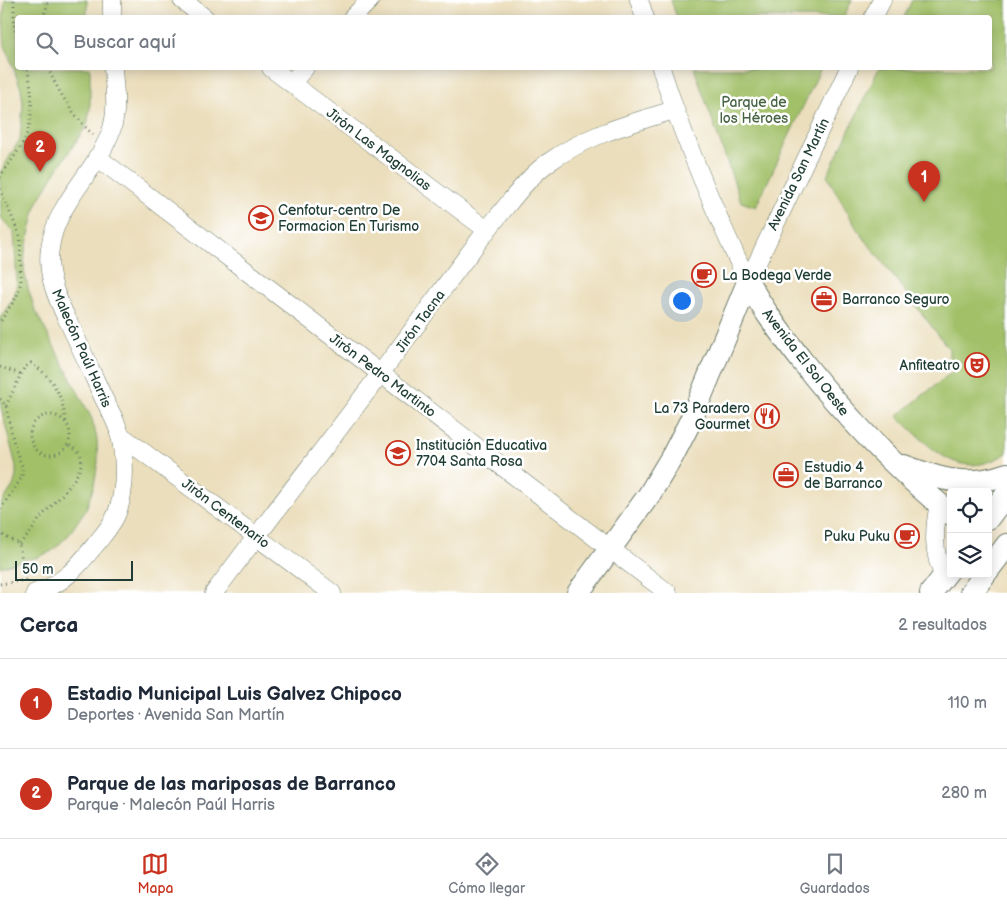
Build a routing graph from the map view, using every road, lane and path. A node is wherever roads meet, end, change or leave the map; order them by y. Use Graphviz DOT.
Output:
graph roads {
  1 [pos="14,0"];
  2 [pos="49,0"];
  3 [pos="112,0"];
  4 [pos="182,0"];
  5 [pos="370,0"];
  6 [pos="639,0"];
  7 [pos="882,0"];
  8 [pos="44,15"];
  9 [pos="112,15"];
  10 [pos="201,15"];
  11 [pos="355,15"];
  12 [pos="644,15"];
  13 [pos="874,15"];
  14 [pos="15,28"];
  15 [pos="28,70"];
  16 [pos="49,70"];
  17 [pos="113,70"];
  18 [pos="274,70"];
  19 [pos="303,70"];
  20 [pos="662,70"];
  21 [pos="848,70"];
  22 [pos="291,83"];
  23 [pos="674,110"];
  24 [pos="101,150"];
  25 [pos="0,177"];
  26 [pos="0,189"];
  27 [pos="487,230"];
  28 [pos="748,282"];
  29 [pos="0,322"];
  30 [pos="0,368"];
  31 [pos="381,373"];
  32 [pos="21,374"];
  33 [pos="0,399"];
  34 [pos="6,406"];
  35 [pos="66,422"];
  36 [pos="119,434"];
  37 [pos="68,445"];
  38 [pos="889,460"];
  39 [pos="1007,474"];
  40 [pos="1007,493"];
  41 [pos="945,509"];
  42 [pos="0,510"];
  43 [pos="992,513"];
  44 [pos="0,531"];
  45 [pos="256,535"];
  46 [pos="19,544"];
  47 [pos="610,549"];
  48 [pos="1001,549"];
  49 [pos="992,564"];
  50 [pos="942,578"];
  51 [pos="982,578"];
  52 [pos="0,584"];
  53 [pos="30,584"];
  54 [pos="214,593"];
  55 [pos="332,593"];
  56 [pos="578,593"];
  57 [pos="668,593"];
  58 [pos="971,593"];
  1 -- 14 [label="path"];
  2 -- 8 [label="path"];
  3 -- 9 [label="street"];
  4 -- 10 [label="street"];
  5 -- 11 [label="street"];
  6 -- 12 [label="street"];
  7 -- 13 [label="street"];
  15 -- 25 [label="path"];
  16 -- 24 [label="path"];
  17 -- 24 [label="street, Malecón Paúl Harris"];
  18 -- 22 [label="street, Jirón Las Magnolias"];
  19 -- 22 [label="street"];
  20 -- 23 [label="street, Avenida El Sol Oeste"];
  21 -- 28 [label="street, Avenida San Martín"];
  22 -- 27 [label="street, Jirón Las Magnolias"];
  23 -- 27 [label="street, Jirón Tacna"];
  23 -- 28 [label="street, Avenida El Sol Oeste"];
  24 -- 31 [label="street, Jirón Pedro Martinto"];
  24 -- 36 [label="street, Malecón Paúl Harris"];
  26 -- 29 [label="path"];
  27 -- 31 [label="street, Jirón Tacna"];
  28 -- 38 [label="main road, Avenida El Sol Oeste"];
  28 -- 47 [label="main road"];
  30 -- 32 [label="path"];
  31 -- 45 [label="street, Jirón Tacna"];
  31 -- 47 [label="street, Jirón Pedro Martinto"];
  32 -- 34 [label="path"];
  32 -- 35 [label="path"];
  33 -- 34 [label="path"];
  34 -- 42 [label="path"];
  35 -- 37 [label="path"];
  35 -- 37 [label="path"];
  36 -- 45 [label="street, Jirón Centenario"];
  36 -- 53 [label="street"];
  37 -- 46 [label="path"];
  38 -- 39 [label="main road"];
  38 -- 41 [label="main road, Avenida El Sol Oeste"];
  40 -- 43 [label="main road"];
  41 -- 50 [label="street"];
  44 -- 46 [label="path"];
  45 -- 54 [label="street, Jirón Tacna"];
  45 -- 55 [label="street, Jirón Centenario"];
  46 -- 53 [label="path"];
  47 -- 56 [label="main road"];
  47 -- 57 [label="street, Jirón Pedro Martinto"];
  48 -- 49 [label="main road"];
  51 -- 58 [label="main road"];
  52 -- 53 [label="path"];
}
